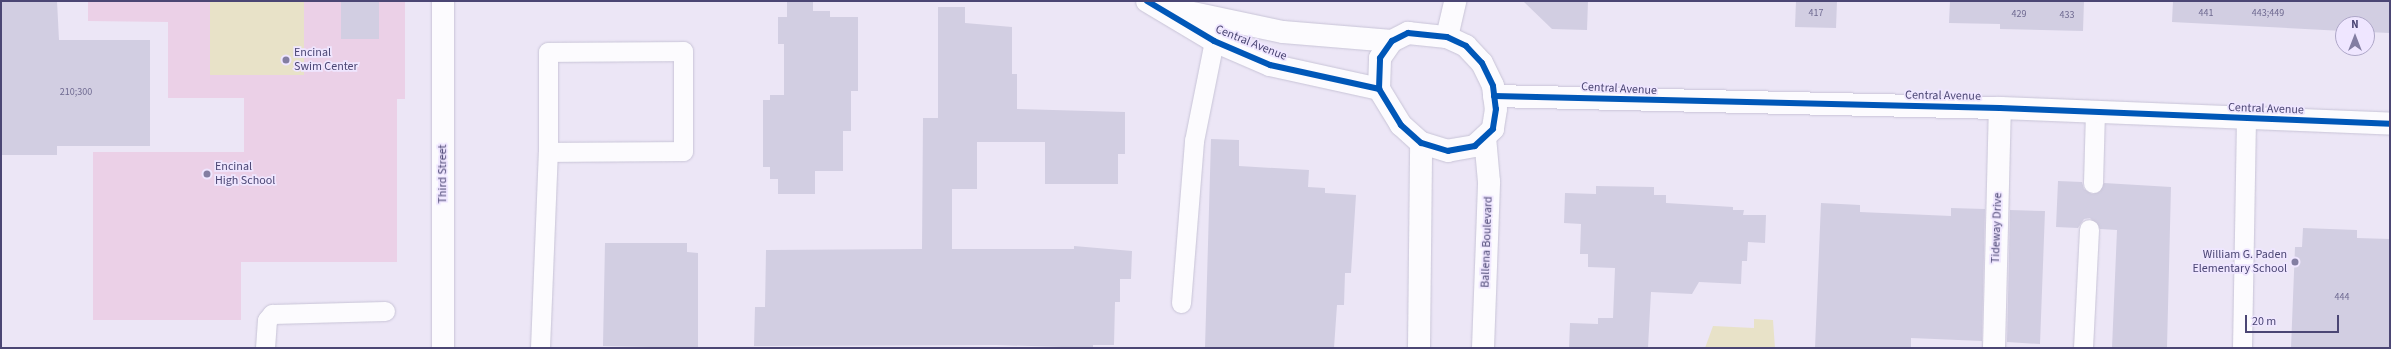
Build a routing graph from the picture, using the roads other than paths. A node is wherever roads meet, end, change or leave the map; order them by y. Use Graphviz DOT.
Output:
graph roads {
  1 [pos="443,1"];
  2 [pos="1455,1"];
  3 [pos="1154,4"];
  4 [pos="1446,37"];
  5 [pos="1214,41"];
  6 [pos="1392,41"];
  7 [pos="1379,89"];
  8 [pos="1494,96"];
  9 [pos="2000,108"];
  10 [pos="2095,113"];
  11 [pos="2246,120"];
  12 [pos="2390,124"];
  13 [pos="1485,136"];
  14 [pos="1421,143"];
  15 [pos="548,152"];
  16 [pos="2092,183"];
  17 [pos="2089,229"];
  18 [pos="1181,303"];
  19 [pos="385,312"];
  20 [pos="265,348"];
  21 [pos="443,348"];
  22 [pos="540,348"];
  23 [pos="1419,348"];
  24 [pos="1483,348"];
  25 [pos="1994,348"];
  26 [pos="2083,348"];
  27 [pos="2242,348"];
  1 -- 21 [label="street, Third Street"];
  2 -- 4 [label="street"];
  3 -- 5 [label="street, Central Avenue"];
  3 -- 6 [label="street, Central Avenue"];
  4 -- 6 [label="street"];
  4 -- 8 [label="street"];
  5 -- 7 [label="street, Central Avenue"];
  5 -- 18 [label="lane"];
  6 -- 7 [label="street"];
  7 -- 14 [label="street"];
  8 -- 9 [label="street, Central Avenue"];
  8 -- 13 [label="street"];
  9 -- 10 [label="street, Central Avenue"];
  9 -- 25 [label="street, Tideway Drive"];
  10 -- 11 [label="street, Central Avenue"];
  10 -- 16 [label="lane"];
  11 -- 12 [label="street, Central Avenue"];
  11 -- 27 [label="lane"];
  13 -- 14 [label="street"];
  13 -- 24 [label="street, Ballena Boulevard"];
  14 -- 23 [label="street"];
  15 -- 15 [label="lane"];
  15 -- 22 [label="lane"];
  17 -- 26 [label="lane"];
  19 -- 20 [label="lane"];
}
